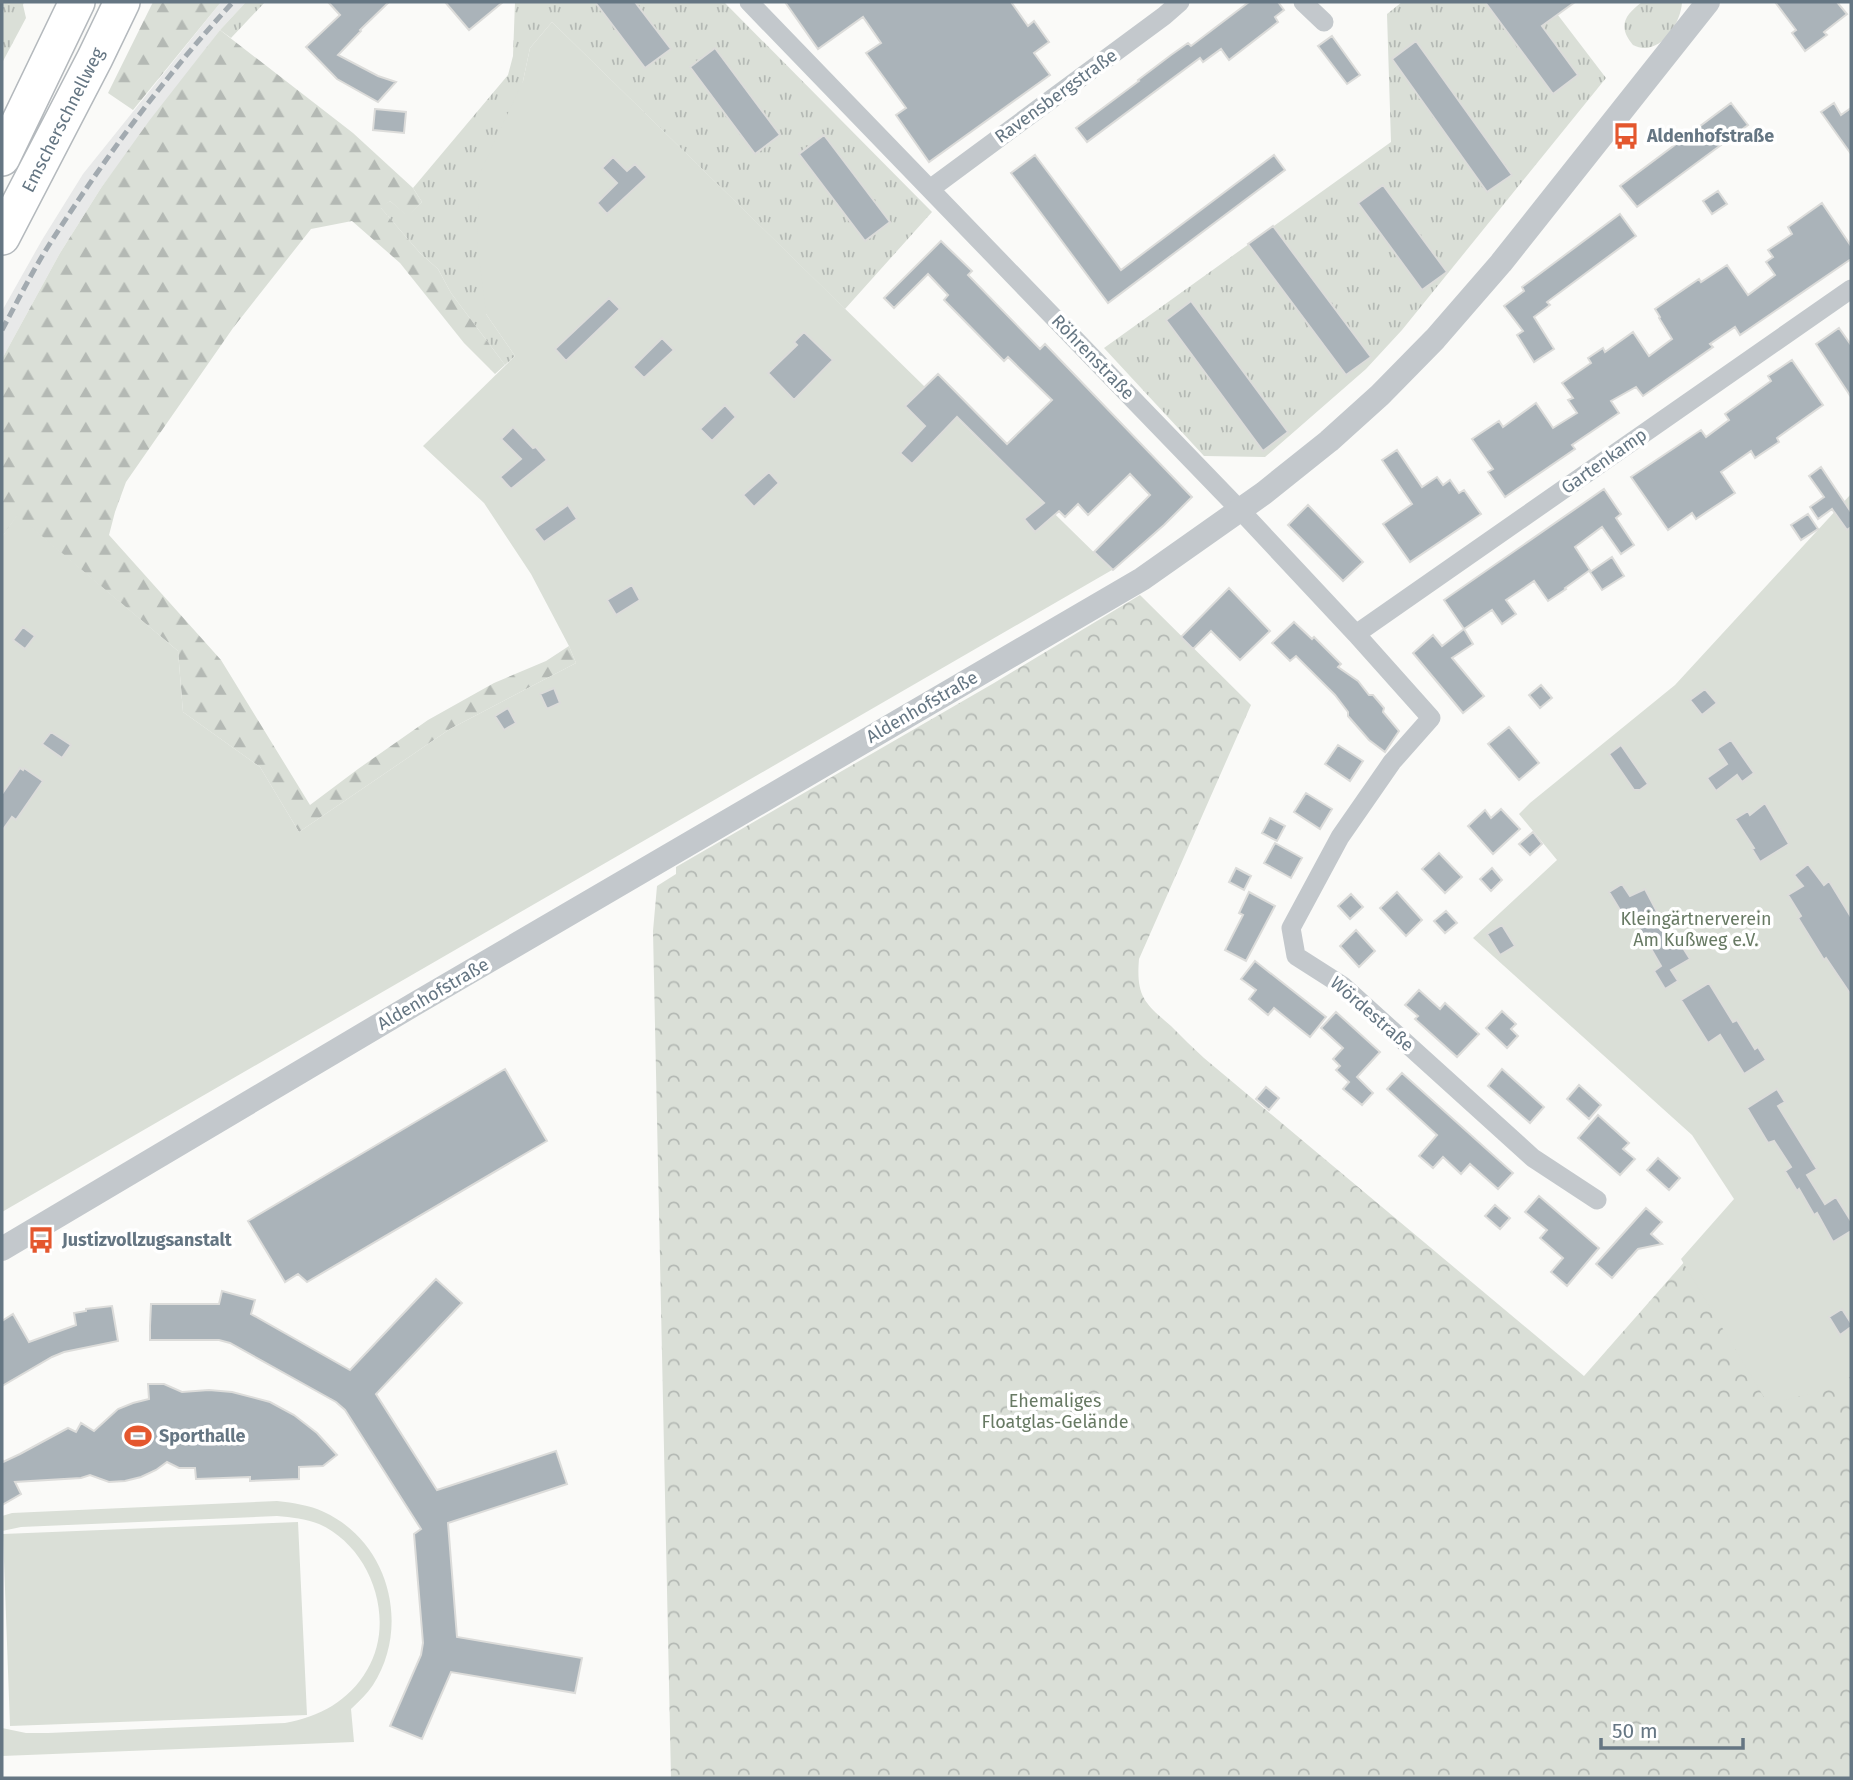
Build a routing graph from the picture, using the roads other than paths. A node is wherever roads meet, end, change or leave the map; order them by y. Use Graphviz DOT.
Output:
graph roads {
  1 [pos="77,2"];
  2 [pos="122,2"];
  3 [pos="749,2"];
  4 [pos="1180,2"];
  5 [pos="1303,2"];
  6 [pos="1708,2"];
  7 [pos="1324,22"];
  8 [pos="2,158"];
  9 [pos="930,189"];
  10 [pos="2,237"];
  11 [pos="1851,289"];
  12 [pos="1240,510"];
  13 [pos="1356,634"];
  14 [pos="1431,718"];
  15 [pos="1597,1200"];
  16 [pos="2,1249"];
  1 -- 8 [label="highway"];
  2 -- 10 [label="highway, Emscherschnellweg"];
  3 -- 9 [label="street, Röhrenstraße"];
  4 -- 9 [label="street, Ravensbergstraße"];
  5 -- 7 [label="street"];
  6 -- 12 [label="street, Aldenhofstraße"];
  9 -- 12 [label="street, Röhrenstraße"];
  11 -- 13 [label="street, Gartenkamp"];
  12 -- 13 [label="street, Röhrenstraße"];
  12 -- 16 [label="street, Aldenhofstraße"];
  13 -- 14 [label="street, Röhrenstraße"];
  14 -- 15 [label="street, Wördestraße"];
}
